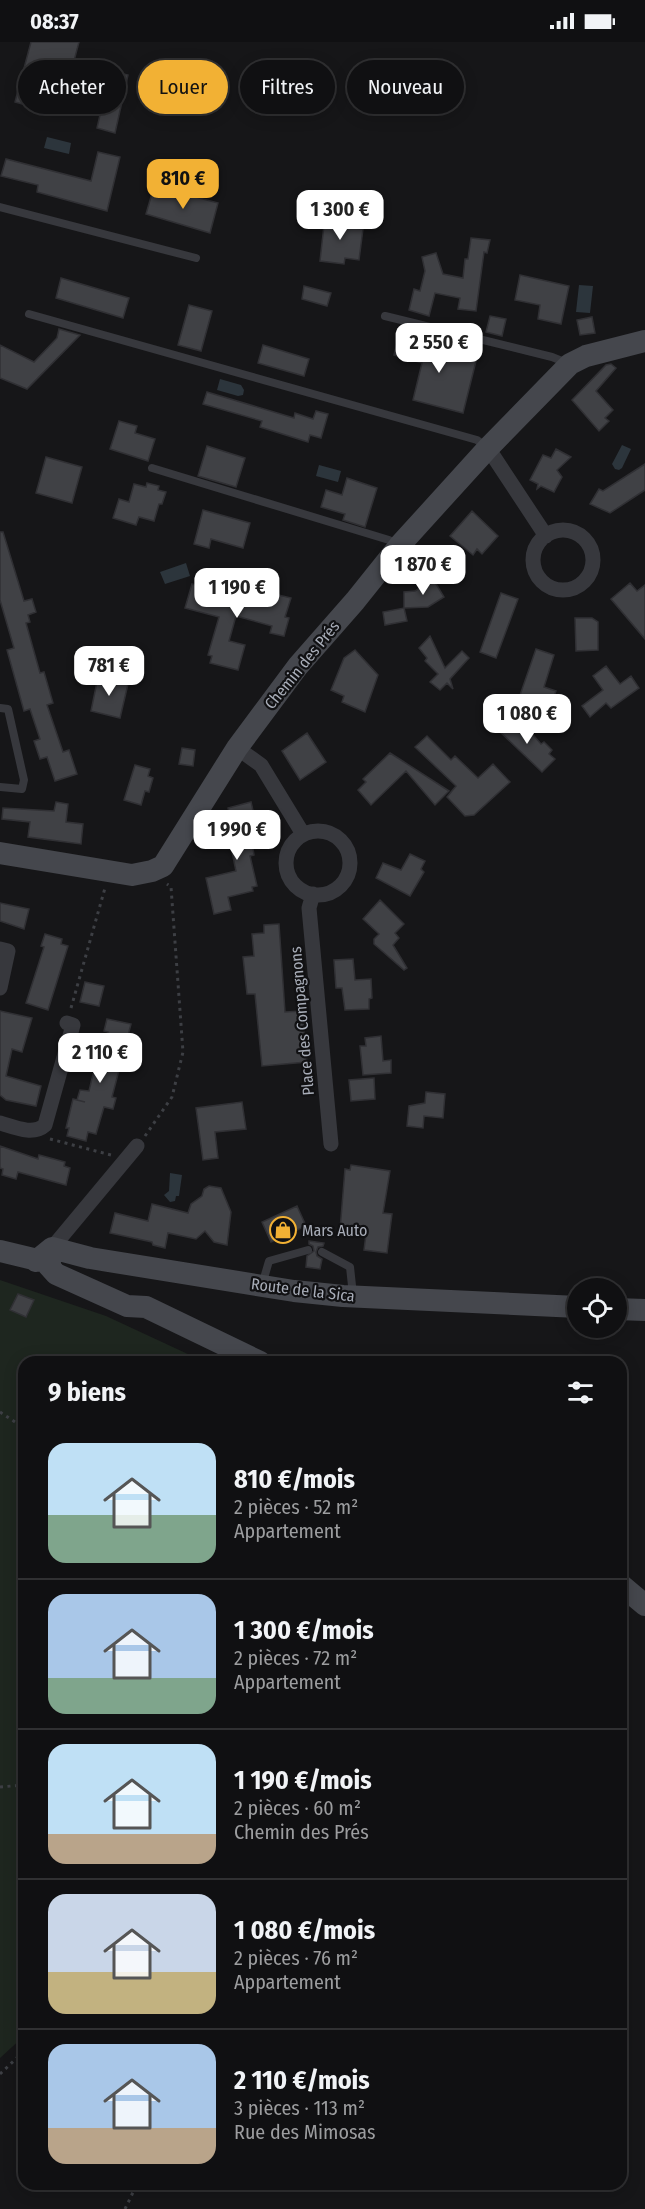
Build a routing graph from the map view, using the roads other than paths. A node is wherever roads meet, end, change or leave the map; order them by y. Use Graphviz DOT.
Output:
graph roads {
  1 [pos="0,207"];
  2 [pos="196,258"];
  3 [pos="29,314"];
  4 [pos="386,316"];
  5 [pos="645,341"];
  6 [pos="570,364"];
  7 [pos="488,448"];
  8 [pos="152,468"];
  9 [pos="546,536"];
  10 [pos="399,546"];
  11 [pos="0,708"];
  12 [pos="237,748"];
  13 [pos="0,787"];
  14 [pos="303,834"];
  15 [pos="0,854"];
  16 [pos="313,894"];
  17 [pos="0,949"];
  18 [pos="0,988"];
  19 [pos="67,1023"];
  20 [pos="0,1123"];
  21 [pos="331,1144"];
  22 [pos="137,1146"];
  23 [pos="308,1250"];
  24 [pos="0,1251"];
  25 [pos="322,1252"];
  26 [pos="45,1257"];
  27 [pos="262,1286"];
  28 [pos="353,1296"];
  29 [pos="567,1306"];
  30 [pos="627,1309"];
  31 [pos="645,1310"];
  32 [pos="248,1356"];
  33 [pos="627,1590"];
  34 [pos="645,1605"];
  1 -- 2 [label="lane"];
  3 -- 7 [label="lane"];
  4 -- 6 [label="lane"];
  5 -- 6 [label="street, Chemin des Prés"];
  6 -- 7 [label="street, Chemin des Prés"];
  7 -- 9 [label="street"];
  7 -- 10 [label="street, Chemin des Prés"];
  8 -- 10 [label="lane"];
  10 -- 12 [label="street, Chemin des Prés"];
  11 -- 13 [label="lane"];
  12 -- 14 [label="street"];
  12 -- 15 [label="street, Chemin des Prés"];
  14 -- 16 [label="street"];
  14 -- 16 [label="street"];
  16 -- 21 [label="street, Place des Compagnons"];
  17 -- 18 [label="street"];
  19 -- 20 [label="street"];
  22 -- 26 [label="street"];
  23 -- 27 [label="lane"];
  24 -- 26 [label="street"];
  25 -- 28 [label="lane"];
  26 -- 27 [label="street, Route de la Sica"];
  26 -- 32 [label="street"];
  27 -- 28 [label="street, Route de la Sica"];
  28 -- 29 [label="street, Route de la Sica"];
  30 -- 31 [label="street"];
  33 -- 34 [label="street"];
}
